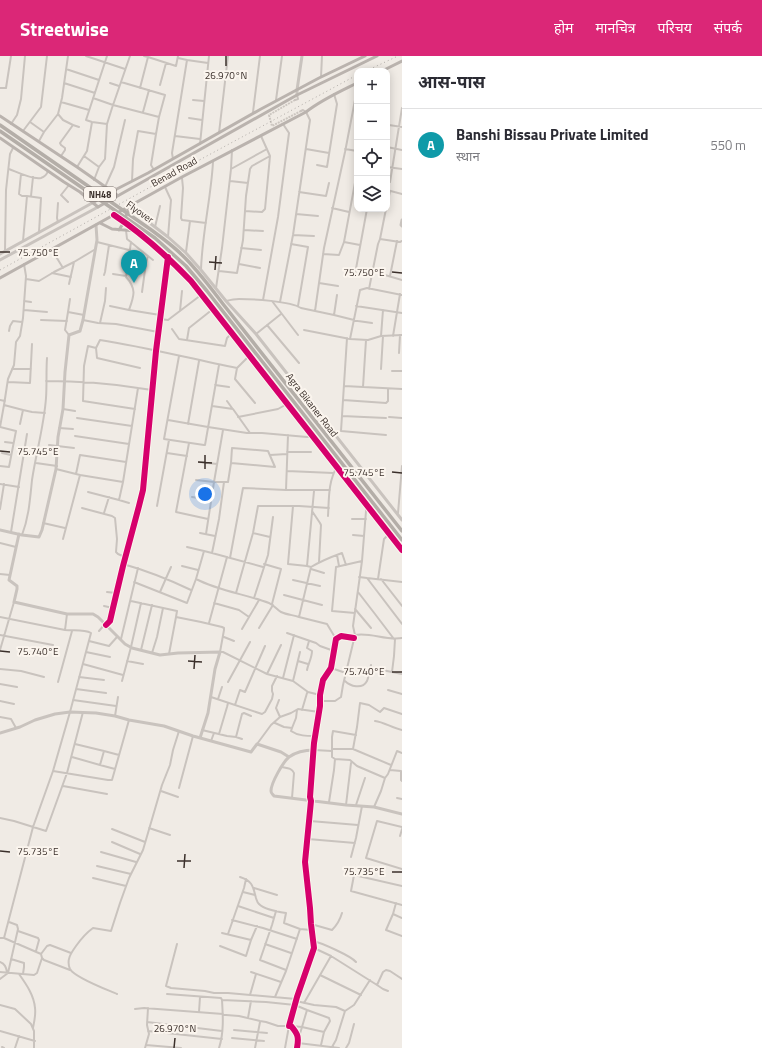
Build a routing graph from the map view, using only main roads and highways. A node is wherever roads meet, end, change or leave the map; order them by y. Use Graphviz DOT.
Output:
graph roads {
  1 [pos="365,56"];
  2 [pos="377,56"];
  3 [pos="402,61"];
  4 [pos="388,68"];
  5 [pos="354,84"];
  6 [pos="267,106"];
  7 [pos="270,111"];
  8 [pos="0,116"];
  9 [pos="0,125"];
  10 [pos="0,131"];
  11 [pos="0,138"];
  12 [pos="49,162"];
  13 [pos="111,192"];
  14 [pos="117,195"];
  15 [pos="94,202"];
  16 [pos="128,207"];
  17 [pos="100,223"];
  18 [pos="119,230"];
  19 [pos="137,231"];
  20 [pos="0,278"];
  21 [pos="210,288"];
  22 [pos="402,531"];
  23 [pos="402,540"];
  1 -- 6 [label="main road"];
  2 -- 7 [label="main road"];
  3 -- 4 [label="main road"];
  5 -- 16 [label="main road, Benad Road"];
  6 -- 7 [label="main road"];
  6 -- 13 [label="main road"];
  7 -- 14 [label="main road"];
  8 -- 13 [label="main road"];
  9 -- 12 [label="highway, NH48"];
  10 -- 12 [label="highway, NH48"];
  11 -- 15 [label="main road"];
  12 -- 21 [label="highway, Flyover / NH48"];
  12 -- 23 [label="highway, Flyover / NH48"];
  13 -- 14 [label="main road"];
  13 -- 15 [label="main road"];
  14 -- 15 [label="main road"];
  16 -- 17 [label="main road, Benad Road"];
  16 -- 18 [label="main road"];
  17 -- 18 [label="main road"];
  17 -- 20 [label="main road, Benad Road"];
  18 -- 19 [label="main road"];
  21 -- 22 [label="highway, Agra Bikaner Road / NH48"];
}
